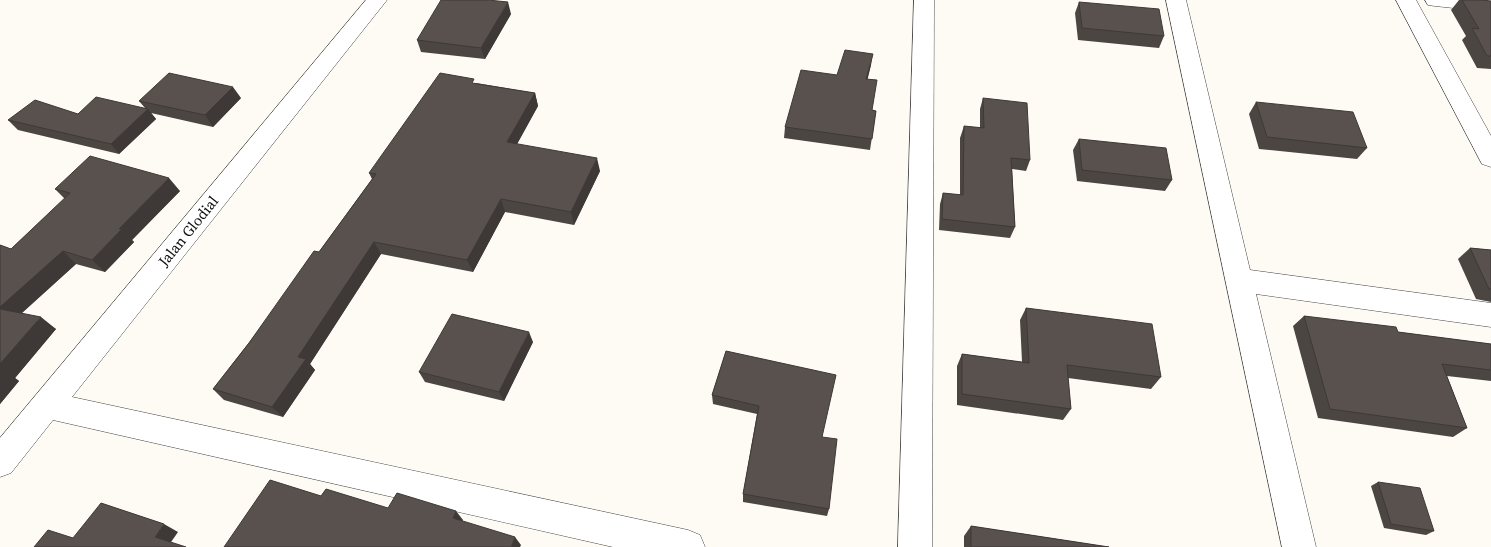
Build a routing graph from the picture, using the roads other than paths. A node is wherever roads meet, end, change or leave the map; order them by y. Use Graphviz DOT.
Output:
graph roads {
  1 [pos="377,0"];
  2 [pos="924,0"];
  3 [pos="1176,0"];
  4 [pos="1406,0"];
  5 [pos="1435,0"];
  6 [pos="1491,6"];
  7 [pos="1491,158"];
  8 [pos="1239,280"];
  9 [pos="1491,315"];
  10 [pos="47,405"];
  11 [pos="0,462"];
  12 [pos="688,547"];
  13 [pos="915,547"];
  14 [pos="1299,547"];
  1 -- 10 [label="street, Jalan Glodial"];
  2 -- 13 [label="street"];
  3 -- 8 [label="street"];
  4 -- 7 [label="street"];
  5 -- 6 [label="street"];
  8 -- 9 [label="street"];
  8 -- 14 [label="street"];
  10 -- 11 [label="street, Jalan Glodial"];
  10 -- 12 [label="street"];
}
